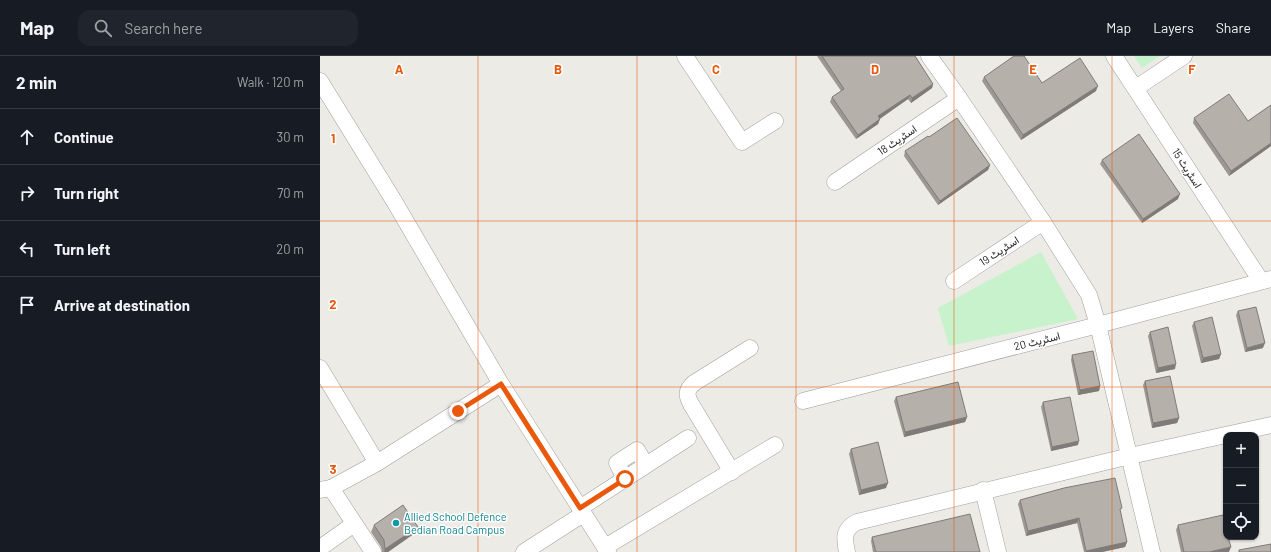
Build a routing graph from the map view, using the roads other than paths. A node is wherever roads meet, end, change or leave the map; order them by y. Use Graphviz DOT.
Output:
graph roads {
  1 [pos="685,56"];
  2 [pos="929,56"];
  3 [pos="1114,56"];
  4 [pos="1184,56"];
  5 [pos="320,81"];
  6 [pos="1136,88"];
  7 [pos="959,98"];
  8 [pos="775,121"];
  9 [pos="835,182"];
  10 [pos="1043,222"];
  11 [pos="1266,280"];
  12 [pos="954,281"];
  13 [pos="1098,325"];
  14 [pos="750,348"];
  15 [pos="320,368"];
  16 [pos="501,384"];
  17 [pos="803,401"];
  18 [pos="1271,425"];
  19 [pos="688,438"];
  20 [pos="775,445"];
  21 [pos="1130,456"];
  22 [pos="377,463"];
  23 [pos="732,472"];
  24 [pos="326,489"];
  25 [pos="983,490"];
  26 [pos="581,511"];
  27 [pos="354,524"];
  28 [pos="320,548"];
  29 [pos="606,550"];
  30 [pos="373,552"];
  31 [pos="524,552"];
  32 [pos="847,552"];
  33 [pos="998,552"];
  34 [pos="1152,552"];
  1 -- 8 [label="street"];
  2 -- 7 [label="street"];
  3 -- 6 [label="street, اسٹریٹ 15"];
  4 -- 6 [label="street"];
  5 -- 16 [label="street"];
  6 -- 11 [label="street, اسٹریٹ 15"];
  7 -- 9 [label="street, اسٹریٹ 18"];
  7 -- 10 [label="street"];
  10 -- 12 [label="street, اسٹریٹ 19"];
  10 -- 13 [label="street"];
  11 -- 13 [label="street, اسٹریٹ 20"];
  13 -- 17 [label="street, اسٹریٹ 20"];
  13 -- 21 [label="street"];
  14 -- 23 [label="street"];
  15 -- 22 [label="street"];
  16 -- 22 [label="street"];
  16 -- 26 [label="street"];
  18 -- 21 [label="street"];
  19 -- 26 [label="street"];
  20 -- 23 [label="street"];
  21 -- 25 [label="street"];
  21 -- 34 [label="street"];
  22 -- 24 [label="street"];
  23 -- 29 [label="street"];
  24 -- 27 [label="street"];
  25 -- 32 [label="street"];
  25 -- 33 [label="street"];
  26 -- 29 [label="street"];
  26 -- 31 [label="street"];
  27 -- 28 [label="street"];
  27 -- 30 [label="street"];
}
